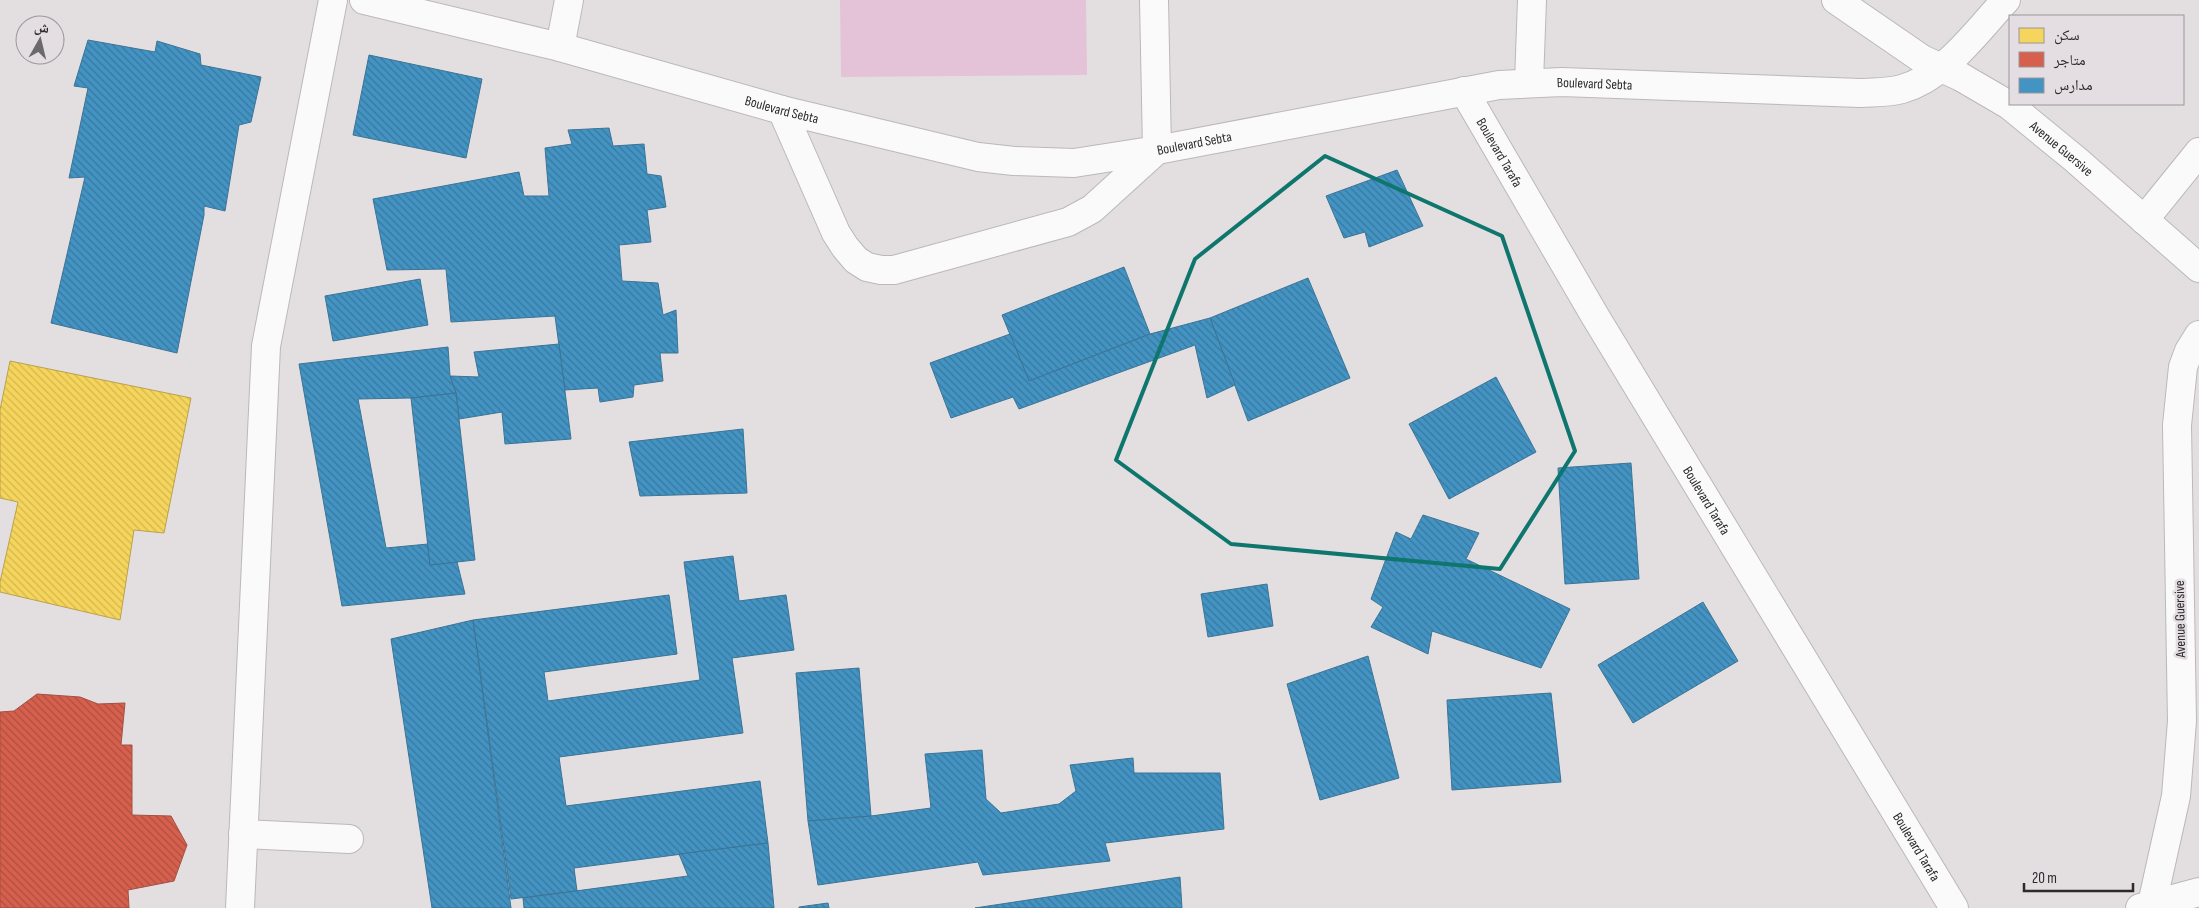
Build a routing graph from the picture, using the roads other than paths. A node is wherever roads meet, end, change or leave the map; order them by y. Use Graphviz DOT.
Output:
graph roads {
  1 [pos="332,0"];
  2 [pos="364,0"];
  3 [pos="569,0"];
  4 [pos="1154,0"];
  5 [pos="1532,0"];
  6 [pos="1836,0"];
  7 [pos="2006,0"];
  8 [pos="560,47"];
  9 [pos="1940,68"];
  10 [pos="1529,82"];
  11 [pos="1464,91"];
  12 [pos="782,110"];
  13 [pos="1157,150"];
  14 [pos="2199,152"];
  15 [pos="2144,220"];
  16 [pos="2199,268"];
  17 [pos="2199,335"];
  18 [pos="2190,720"];
  19 [pos="243,834"];
  20 [pos="349,839"];
  21 [pos="2199,892"];
  22 [pos="2146,906"];
  23 [pos="240,908"];
  24 [pos="1954,908"];
  1 -- 19 [label="street"];
  2 -- 8 [label="street, Boulevard Sebta"];
  3 -- 8 [label="street"];
  4 -- 13 [label="street"];
  5 -- 10 [label="street"];
  6 -- 9 [label="street, Avenue Guersive"];
  7 -- 9 [label="street, Boulevard Sebta"];
  8 -- 12 [label="street, Boulevard Sebta"];
  9 -- 10 [label="street, Boulevard Sebta"];
  9 -- 15 [label="street, Avenue Guersive"];
  10 -- 11 [label="street, Boulevard Sebta"];
  11 -- 13 [label="street, Boulevard Sebta"];
  11 -- 24 [label="street, Boulevard Tarafa"];
  12 -- 13 [label="street, Boulevard Sebta"];
  12 -- 13 [label="street"];
  14 -- 15 [label="street"];
  15 -- 16 [label="street, Avenue Guersive"];
  17 -- 18 [label="street, Avenue Guersive"];
  18 -- 22 [label="street, Avenue Guersive"];
  19 -- 20 [label="street"];
  19 -- 23 [label="street"];
  21 -- 22 [label="street"];
}
